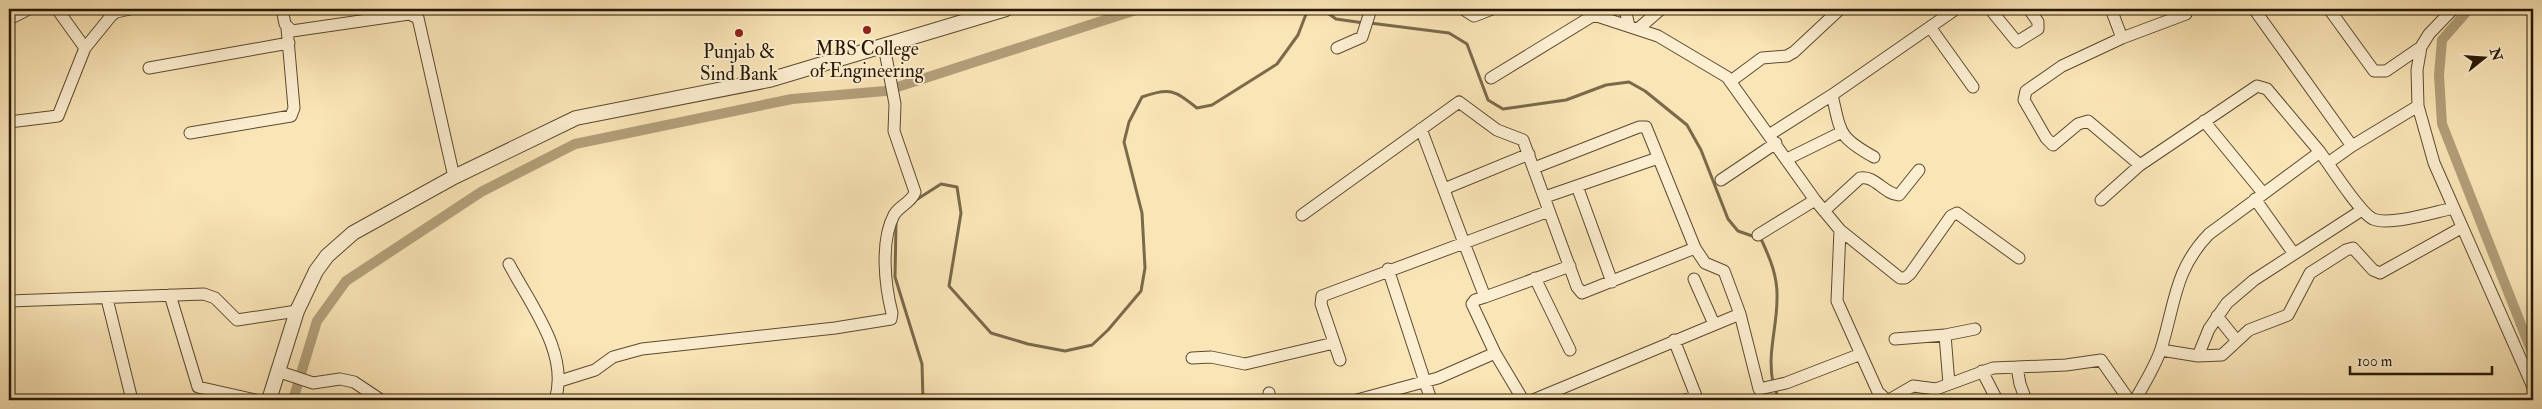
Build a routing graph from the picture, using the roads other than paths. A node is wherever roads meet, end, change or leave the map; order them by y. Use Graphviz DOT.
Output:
graph roads {
  1 [pos="29,9"];
  2 [pos="57,9"];
  3 [pos="130,9"];
  4 [pos="282,9"];
  5 [pos="1006,9"];
  6 [pos="1463,9"];
  7 [pos="1492,9"];
  8 [pos="1584,9"];
  9 [pos="1625,9"];
  10 [pos="1661,9"];
  11 [pos="1840,9"];
  12 [pos="1956,9"];
  13 [pos="1990,9"];
  14 [pos="2029,9"];
  15 [pos="2111,9"];
  16 [pos="2254,9"];
  17 [pos="2328,9"];
  18 [pos="2453,9"];
  19 [pos="2188,10"];
  20 [pos="1370,12"];
  21 [pos="1593,12"];
  22 [pos="9,19"];
  23 [pos="287,28"];
  24 [pos="1634,28"];
  25 [pos="1930,28"];
  26 [pos="2122,38"];
  27 [pos="289,43"];
  28 [pos="884,46"];
  29 [pos="85,48"];
  30 [pos="1337,48"];
  31 [pos="2421,48"];
  32 [pos="149,68"];
  33 [pos="1491,78"];
  34 [pos="1731,81"];
  35 [pos="1973,87"];
  36 [pos="1832,95"];
  37 [pos="2418,106"];
  38 [pos="2204,121"];
  39 [pos="9,122"];
  40 [pos="1421,129"];
  41 [pos="1842,132"];
  42 [pos="190,133"];
  43 [pos="1773,139"];
  44 [pos="2352,146"];
  45 [pos="2320,152"];
  46 [pos="1529,154"];
  47 [pos="1874,157"];
  48 [pos="1658,158"];
  49 [pos="1788,160"];
  50 [pos="2328,163"];
  51 [pos="2140,165"];
  52 [pos="1534,168"];
  53 [pos="1919,170"];
  54 [pos="454,177"];
  55 [pos="1721,180"];
  56 [pos="1577,186"];
  57 [pos="1444,189"];
  58 [pos="2259,196"];
  59 [pos="1545,197"];
  60 [pos="1815,200"];
  61 [pos="2102,200"];
  62 [pos="2454,208"];
  63 [pos="2362,210"];
  64 [pos="1824,211"];
  65 [pos="1549,212"];
  66 [pos="1302,215"];
  67 [pos="2462,228"];
  68 [pos="1840,230"];
  69 [pos="1758,235"];
  70 [pos="1464,243"];
  71 [pos="1695,248"];
  72 [pos="2294,254"];
  73 [pos="2019,258"];
  74 [pos="509,264"];
  75 [pos="1570,266"];
  76 [pos="1388,269"];
  77 [pos="1535,278"];
  78 [pos="1694,279"];
  79 [pos="1612,282"];
  80 [pos="170,295"];
  81 [pos="1484,297"];
  82 [pos="107,299"];
  83 [pos="9,301"];
  84 [pos="297,312"];
  85 [pos="1740,314"];
  86 [pos="2217,316"];
  87 [pos="1714,324"];
  88 [pos="1975,329"];
  89 [pos="1945,335"];
  90 [pos="1895,338"];
  91 [pos="1674,340"];
  92 [pos="2237,341"];
  93 [pos="1334,343"];
  94 [pos="1570,350"];
  95 [pos="2160,350"];
  96 [pos="1495,353"];
  97 [pos="1861,354"];
  98 [pos="2198,356"];
  99 [pos="1192,358"];
  100 [pos="1340,360"];
  101 [pos="2017,367"];
  102 [pos="1982,371"];
  103 [pos="282,372"];
  104 [pos="560,381"];
  105 [pos="1426,382"];
  106 [pos="1949,384"];
  107 [pos="2533,387"];
  108 [pos="1552,396"];
  109 [pos="1697,398"];
  110 [pos="132,400"];
  111 [pos="255,400"];
  112 [pos="268,400"];
  113 [pos="381,400"];
  114 [pos="555,400"];
  115 [pos="1357,400"];
  116 [pos="1431,400"];
  117 [pos="1523,400"];
  118 [pos="1533,400"];
  119 [pos="1685,400"];
  120 [pos="1888,400"];
  121 [pos="1997,400"];
  122 [pos="2026,400"];
  123 [pos="2129,400"];
  124 [pos="2135,400"];
  1 -- 22 [label="street"];
  2 -- 29 [label="street"];
  3 -- 29 [label="street"];
  4 -- 23 [label="street"];
  5 -- 28 [label="street"];
  6 -- 7 [label="street"];
  8 -- 21 [label="street"];
  9 -- 24 [label="street"];
  10 -- 24 [label="street"];
  11 -- 34 [label="street"];
  12 -- 25 [label="street"];
  13 -- 14 [label="street"];
  15 -- 26 [label="street"];
  16 -- 44 [label="street"];
  17 -- 31 [label="street"];
  18 -- 31 [label="street"];
  19 -- 26 [label="street"];
  20 -- 30 [label="street"];
  21 -- 24 [label="street"];
  21 -- 33 [label="street"];
  23 -- 27 [label="street"];
  23 -- 54 [label="street"];
  24 -- 34 [label="street"];
  25 -- 35 [label="street"];
  25 -- 36 [label="street"];
  26 -- 51 [label="street"];
  27 -- 32 [label="street"];
  27 -- 42 [label="street"];
  28 -- 54 [label="street"];
  28 -- 104 [label="street"];
  29 -- 39 [label="street"];
  31 -- 37 [label="street"];
  34 -- 43 [label="street"];
  36 -- 41 [label="street"];
  36 -- 43 [label="street"];
  37 -- 44 [label="street"];
  37 -- 62 [label="street"];
  38 -- 45 [label="street"];
  38 -- 51 [label="street"];
  38 -- 58 [label="street"];
  40 -- 46 [label="street"];
  40 -- 57 [label="street"];
  40 -- 66 [label="street"];
  41 -- 47 [label="street"];
  41 -- 49 [label="street"];
  43 -- 49 [label="street"];
  43 -- 55 [label="street"];
  44 -- 50 [label="street"];
  45 -- 50 [label="street"];
  45 -- 58 [label="street"];
  46 -- 52 [label="street"];
  46 -- 57 [label="street"];
  48 -- 52 [label="street"];
  48 -- 56 [label="street"];
  48 -- 71 [label="street"];
  49 -- 60 [label="street"];
  50 -- 63 [label="street"];
  51 -- 61 [label="street"];
  52 -- 59 [label="street"];
  53 -- 64 [label="street"];
  54 -- 84 [label="street"];
  56 -- 59 [label="street"];
  56 -- 79 [label="street"];
  57 -- 70 [label="street"];
  58 -- 72 [label="street"];
  58 -- 95 [label="street"];
  59 -- 65 [label="street"];
  60 -- 64 [label="street"];
  60 -- 69 [label="street"];
  62 -- 63 [label="street"];
  62 -- 67 [label="street"];
  63 -- 72 [label="street"];
  64 -- 68 [label="street"];
  65 -- 70 [label="street"];
  65 -- 75 [label="street"];
  67 -- 92 [label="street"];
  67 -- 107 [label="street"];
  68 -- 73 [label="street"];
  68 -- 97 [label="street"];
  70 -- 76 [label="street"];
  70 -- 81 [label="street"];
  71 -- 79 [label="street"];
  71 -- 85 [label="street"];
  72 -- 86 [label="street"];
  74 -- 104 [label="street"];
  75 -- 77 [label="street"];
  75 -- 79 [label="street"];
  76 -- 93 [label="street"];
  76 -- 105 [label="street"];
  77 -- 81 [label="street"];
  77 -- 94 [label="street"];
  78 -- 87 [label="street"];
  80 -- 82 [label="street"];
  80 -- 84 [label="street"];
  80 -- 111 [label="street"];
  81 -- 96 [label="street"];
  82 -- 83 [label="street"];
  82 -- 110 [label="street"];
  84 -- 103 [label="street"];
  85 -- 87 [label="street"];
  85 -- 97 [label="street"];
  86 -- 92 [label="street"];
  86 -- 98 [label="street"];
  87 -- 91 [label="street"];
  88 -- 89 [label="street"];
  89 -- 90 [label="street"];
  89 -- 106 [label="street"];
  91 -- 108 [label="street"];
  91 -- 109 [label="street"];
  92 -- 98 [label="street"];
  93 -- 99 [label="street"];
  93 -- 100 [label="street"];
  95 -- 98 [label="street"];
  95 -- 124 [label="street"];
  96 -- 105 [label="street"];
  96 -- 117 [label="street"];
  97 -- 120 [label="street"];
  101 -- 102 [label="street"];
  101 -- 122 [label="street"];
  101 -- 123 [label="street"];
  102 -- 106 [label="street"];
  102 -- 121 [label="street"];
  103 -- 112 [label="street"];
  103 -- 113 [label="street"];
  104 -- 114 [label="street"];
  105 -- 115 [label="street"];
  105 -- 116 [label="street"];
  106 -- 120 [label="street"];
  108 -- 118 [label="street"];
  109 -- 119 [label="street"];
}
